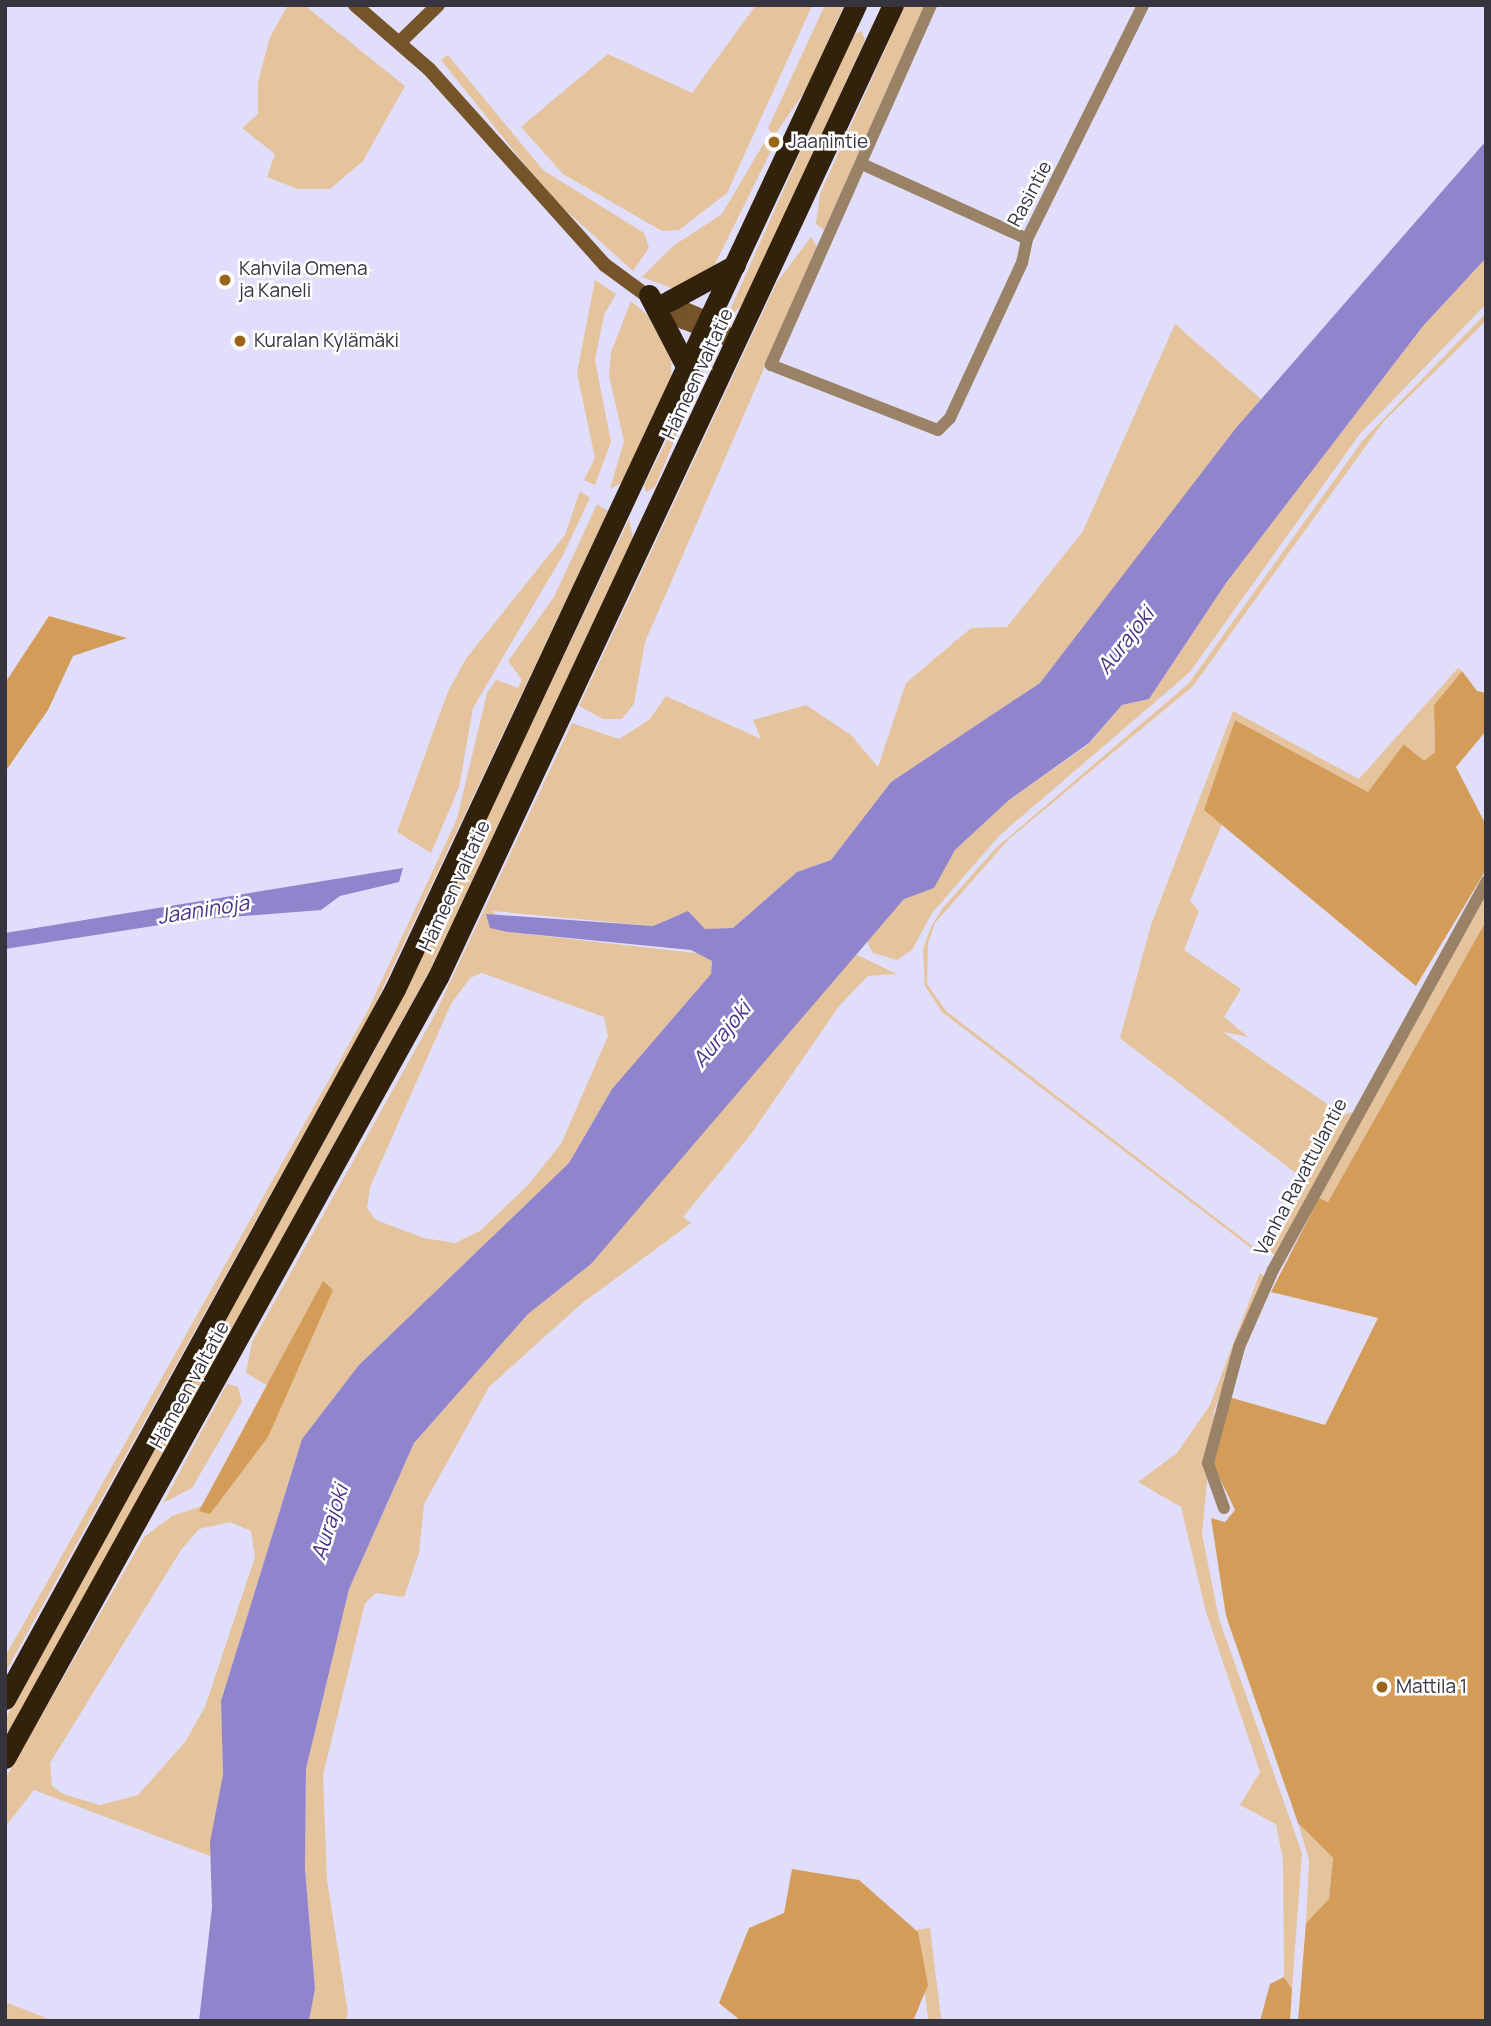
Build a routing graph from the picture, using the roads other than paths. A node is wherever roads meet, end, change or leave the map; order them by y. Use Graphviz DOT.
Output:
graph roads {
  1 [pos="355,5"];
  2 [pos="438,5"];
  3 [pos="856,5"];
  4 [pos="893,5"];
  5 [pos="931,5"];
  6 [pos="1143,5"];
  7 [pos="401,41"];
  8 [pos="862,164"];
  9 [pos="1027,239"];
  10 [pos="737,263"];
  11 [pos="659,298"];
  12 [pos="708,327"];
  13 [pos="737,343"];
  14 [pos="688,370"];
  15 [pos="1486,882"];
  16 [pos="1224,1508"];
  17 [pos="5,1699"];
  18 [pos="5,1758"];
  1 -- 7 [label="main road"];
  2 -- 7 [label="main road"];
  3 -- 10 [label="highway, Hämeen valtatie"];
  4 -- 13 [label="highway, Hämeen valtatie"];
  5 -- 8 [label="street"];
  6 -- 9 [label="street, Rasintie"];
  7 -- 11 [label="main road"];
  8 -- 9 [label="street"];
  8 -- 9 [label="street, Rasintie"];
  10 -- 11 [label="highway"];
  10 -- 12 [label="highway, Hämeen valtatie"];
  11 -- 12 [label="main road"];
  11 -- 14 [label="highway"];
  12 -- 13 [label="main road"];
  12 -- 14 [label="highway, Hämeen valtatie"];
  13 -- 18 [label="highway, Hämeen valtatie"];
  14 -- 17 [label="highway, Hämeen valtatie"];
  15 -- 16 [label="street, Vanha Ravattulantie"];
}
